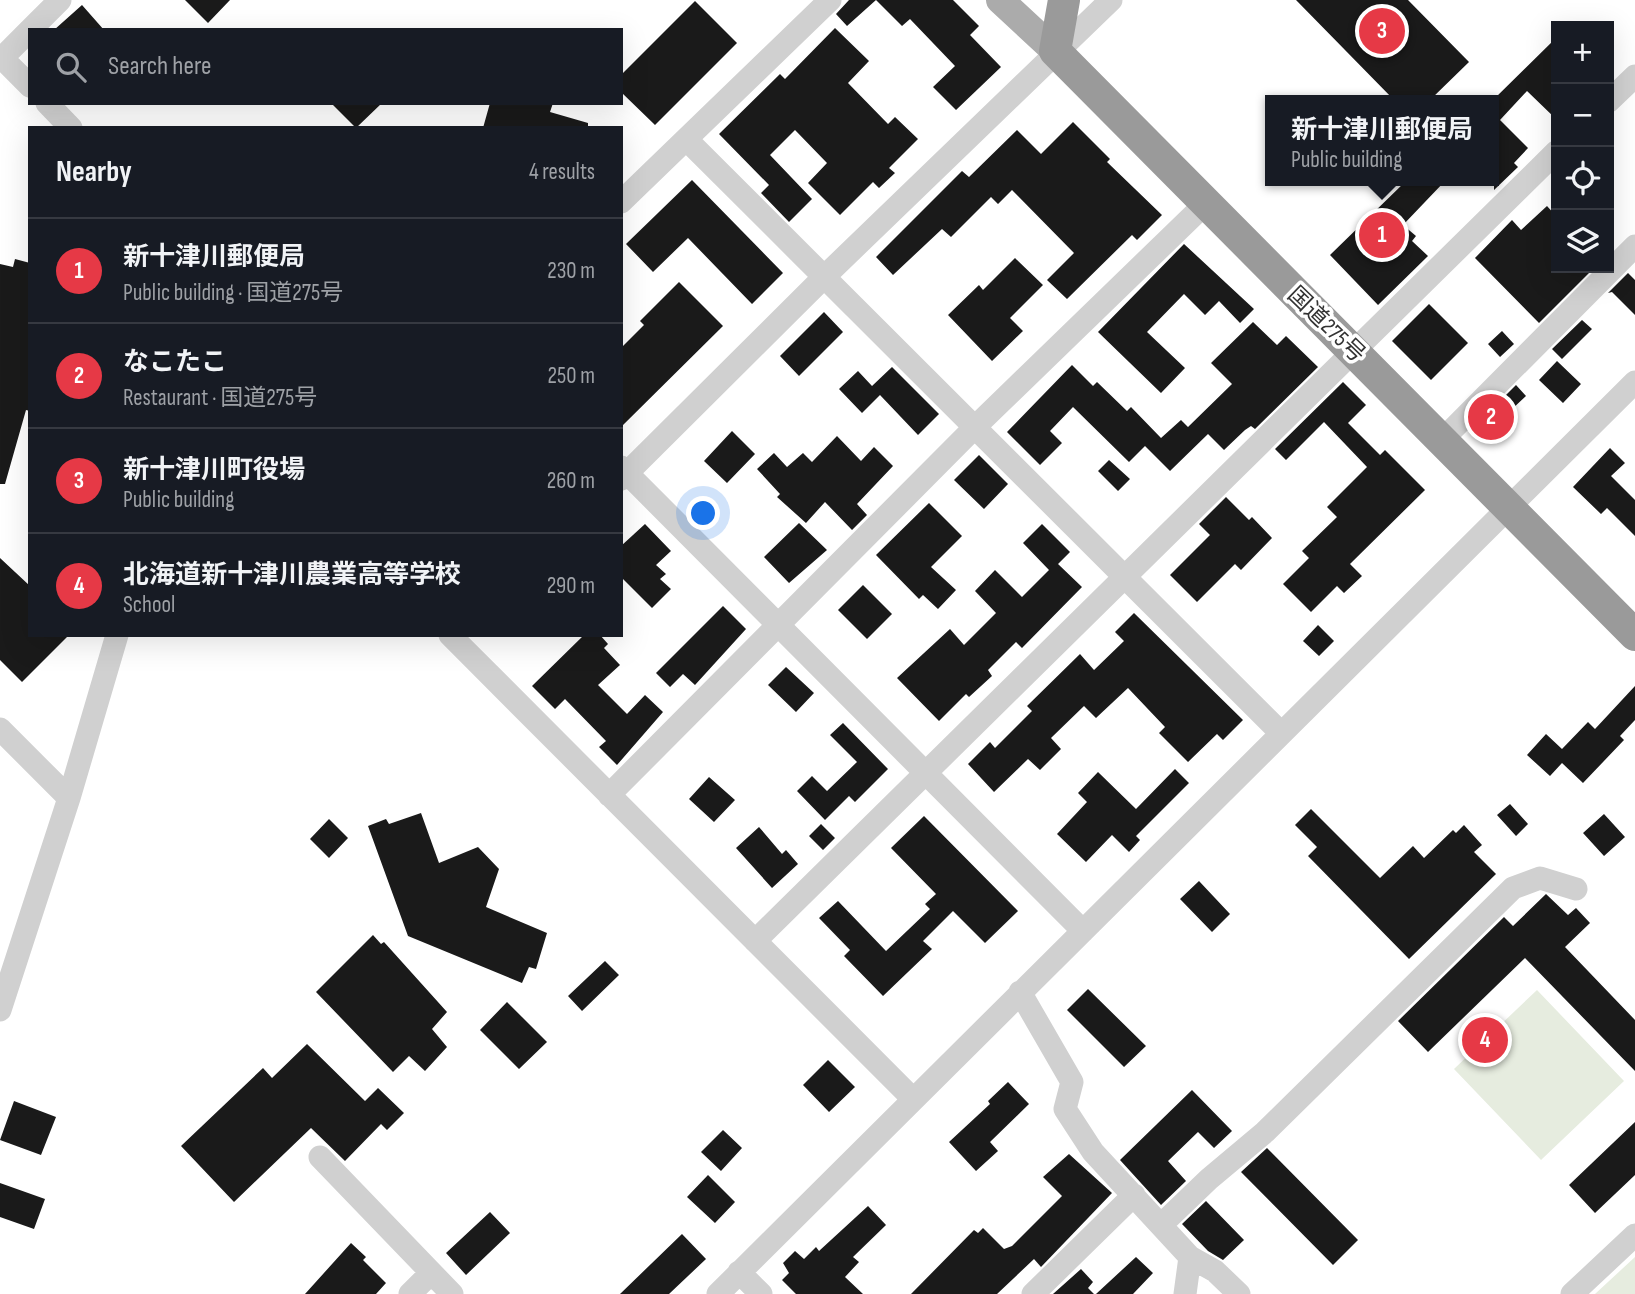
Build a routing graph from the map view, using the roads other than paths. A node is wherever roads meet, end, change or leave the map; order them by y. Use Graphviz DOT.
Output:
graph roads {
  1 [pos="60,0"];
  2 [pos="830,0"];
  3 [pos="1000,0"];
  4 [pos="1064,0"];
  5 [pos="1111,0"];
  6 [pos="32,28"];
  7 [pos="28,32"];
  8 [pos="1055,51"];
  9 [pos="1,59"];
  10 [pos="1635,76"];
  11 [pos="28,84"];
  12 [pos="1614,96"];
  13 [pos="49,105"];
  14 [pos="69,126"];
  15 [pos="687,140"];
  16 [pos="1551,157"];
  17 [pos="623,200"];
  18 [pos="1204,205"];
  19 [pos="1635,246"];
  20 [pos="824,277"];
  21 [pos="1353,349"];
  22 [pos="1635,382"];
  23 [pos="975,427"];
  24 [pos="1442,440"];
  25 [pos="623,473"];
  26 [pos="1507,506"];
  27 [pos="1123,576"];
  28 [pos="780,627"];
  29 [pos="1635,635"];
  30 [pos="116,637"];
  31 [pos="458,638"];
  32 [pos="0,729"];
  33 [pos="1280,732"];
  34 [pos="925,772"];
  35 [pos="609,795"];
  36 [pos="69,798"];
  37 [pos="1576,889"];
  38 [pos="1083,931"];
  39 [pos="755,942"];
  40 [pos="1020,992"];
  41 [pos="0,1010"];
  42 [pos="912,1098"];
  43 [pos="320,1157"];
  44 [pos="1134,1195"];
  45 [pos="1161,1226"];
  46 [pos="1635,1235"];
  47 [pos="1190,1257"];
  48 [pos="739,1272"];
  49 [pos="431,1273"];
  50 [pos="410,1294"];
  51 [pos="452,1294"];
  52 [pos="718,1294"];
  53 [pos="761,1294"];
  54 [pos="1033,1294"];
  55 [pos="1185,1294"];
  56 [pos="1239,1294"];
  57 [pos="1572,1294"];
  1 -- 6 [label="street"];
  2 -- 15 [label="street"];
  3 -- 8 [label="main road"];
  4 -- 8 [label="highway"];
  5 -- 8 [label="street"];
  7 -- 9 [label="street"];
  8 -- 18 [label="highway, 国道275号"];
  8 -- 20 [label="street"];
  9 -- 11 [label="street"];
  10 -- 12 [label="street"];
  13 -- 14 [label="street"];
  15 -- 17 [label="street"];
  15 -- 20 [label="street"];
  16 -- 21 [label="street"];
  18 -- 21 [label="highway, 国道275号"];
  18 -- 23 [label="street"];
  19 -- 24 [label="street"];
  20 -- 23 [label="street"];
  20 -- 25 [label="street"];
  21 -- 24 [label="highway, 国道275号"];
  21 -- 27 [label="street"];
  22 -- 26 [label="street"];
  23 -- 27 [label="street"];
  23 -- 28 [label="street"];
  24 -- 26 [label="highway, 国道275号"];
  25 -- 28 [label="street"];
  26 -- 29 [label="highway, 国道275号"];
  26 -- 33 [label="street"];
  27 -- 33 [label="street"];
  27 -- 34 [label="street"];
  28 -- 34 [label="street"];
  28 -- 35 [label="street"];
  30 -- 36 [label="street"];
  31 -- 35 [label="street"];
  32 -- 36 [label="street"];
  33 -- 38 [label="street"];
  34 -- 38 [label="street"];
  34 -- 39 [label="street"];
  35 -- 39 [label="street"];
  36 -- 41 [label="street"];
  37 -- 45 [label="street"];
  38 -- 40 [label="street"];
  39 -- 42 [label="street"];
  40 -- 42 [label="street"];
  40 -- 44 [label="street"];
  42 -- 48 [label="street"];
  43 -- 49 [label="street"];
  44 -- 45 [label="street"];
  44 -- 54 [label="street"];
  45 -- 47 [label="street"];
  46 -- 57 [label="street"];
  47 -- 55 [label="street"];
  47 -- 56 [label="street"];
  48 -- 52 [label="street"];
  48 -- 53 [label="street"];
  49 -- 50 [label="street"];
  49 -- 51 [label="street"];
}
